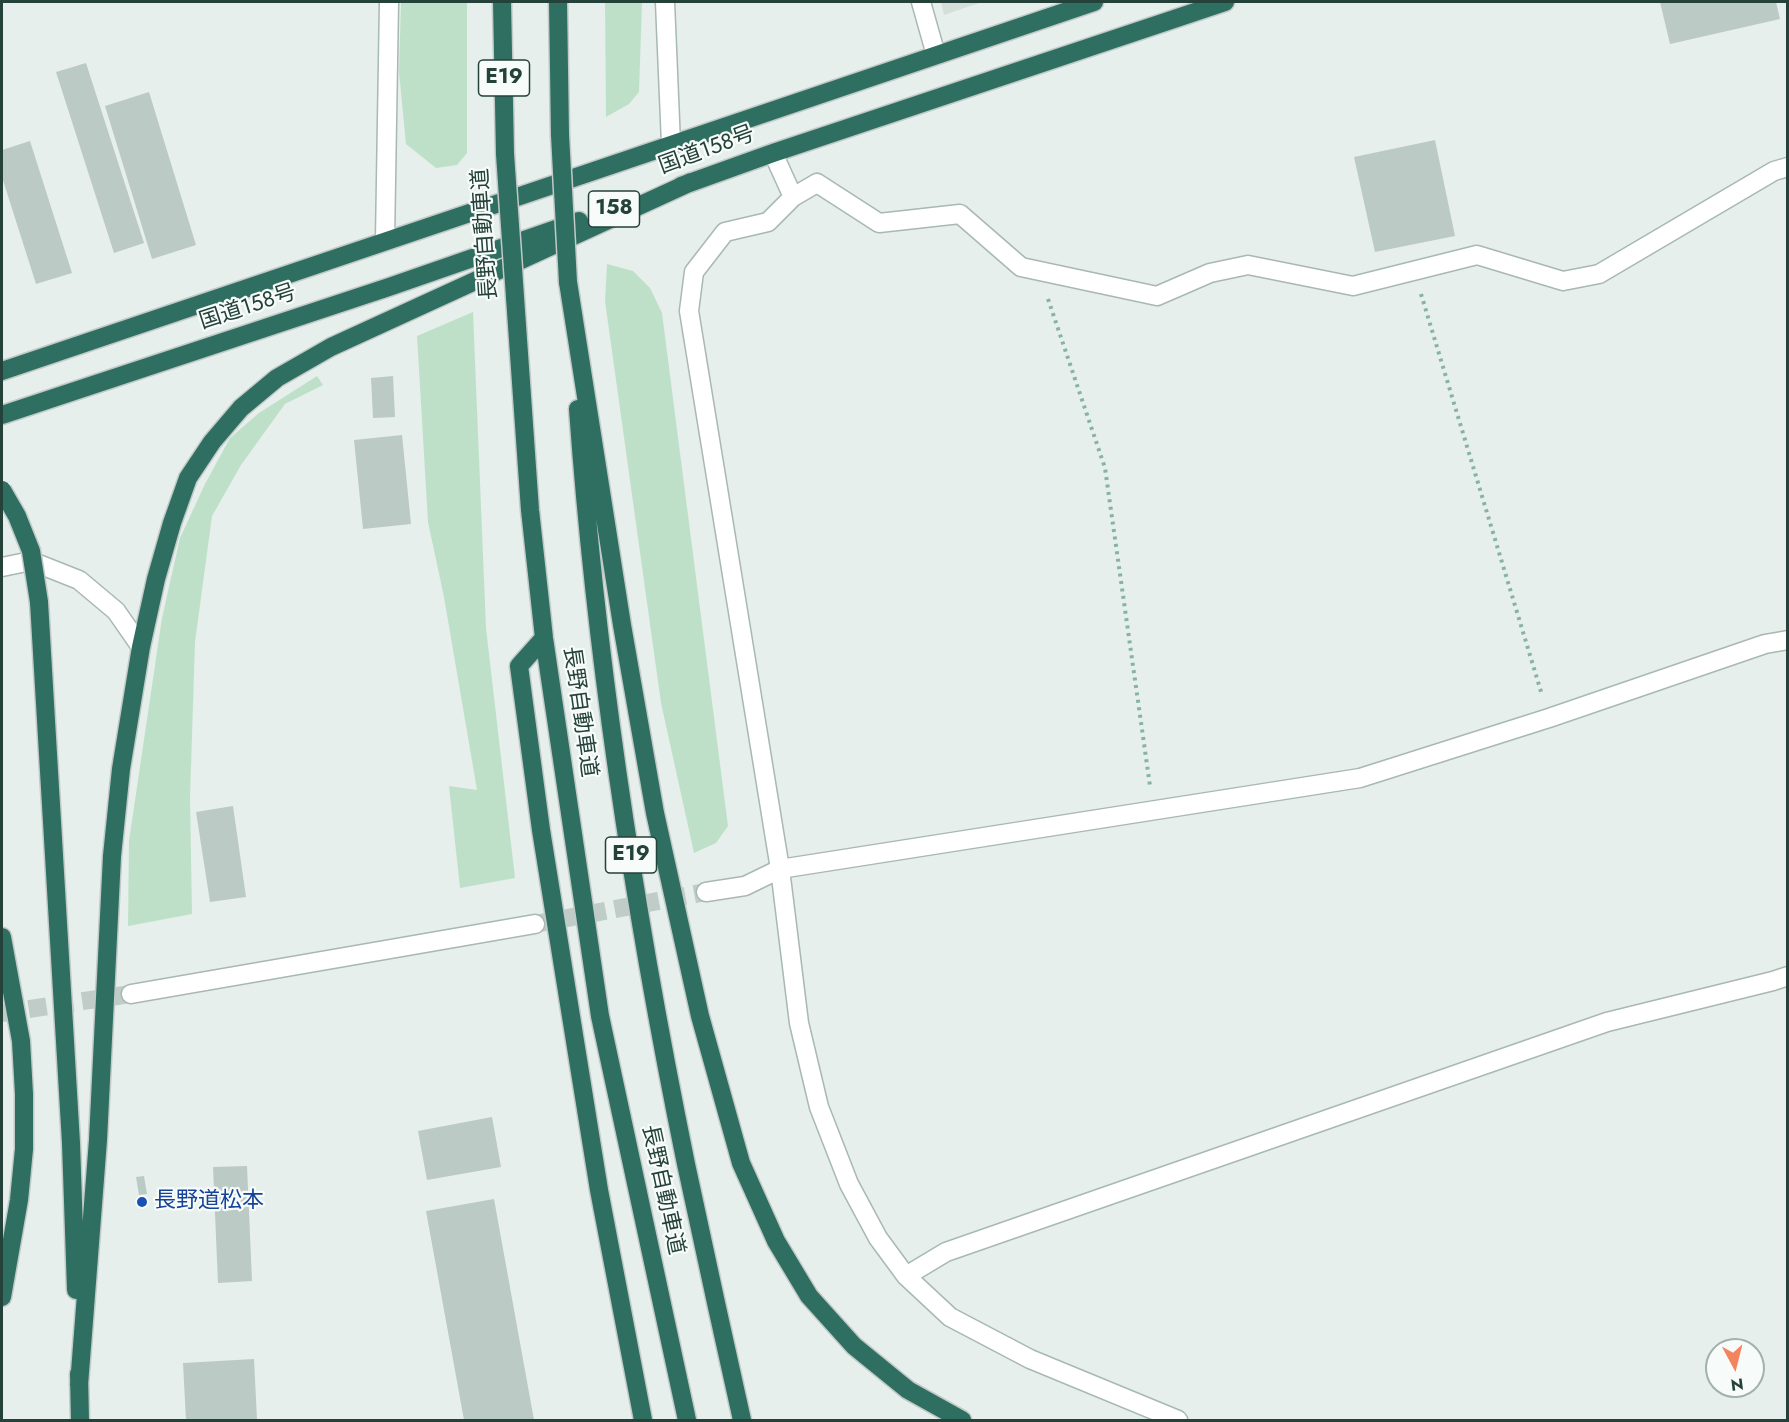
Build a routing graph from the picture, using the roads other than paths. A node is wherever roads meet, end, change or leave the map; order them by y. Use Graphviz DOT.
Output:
graph roads {
  1 [pos="389,2"];
  2 [pos="502,2"];
  3 [pos="558,2"];
  4 [pos="666,2"];
  5 [pos="921,2"];
  6 [pos="1094,2"];
  7 [pos="1225,2"];
  8 [pos="936,55"];
  9 [pos="671,144"];
  10 [pos="773,153"];
  11 [pos="1788,167"];
  12 [pos="691,182"];
  13 [pos="793,197"];
  14 [pos="385,240"];
  15 [pos="568,282"];
  16 [pos="2,371"];
  17 [pos="2,415"];
  18 [pos="2,490"];
  19 [pos="2,567"];
  20 [pos="544,638"];
  21 [pos="1788,640"];
  22 [pos="141,647"];
  23 [pos="780,869"];
  24 [pos="706,892"];
  25 [pos="535,924"];
  26 [pos="3,943"];
  27 [pos="1788,976"];
  28 [pos="130,994"];
  29 [pos="906,1276"];
  30 [pos="2,1297"];
  31 [pos="79,1385"];
  32 [pos="80,1420"];
  33 [pos="643,1420"];
  34 [pos="687,1420"];
  35 [pos="742,1420"];
  36 [pos="962,1420"];
  37 [pos="1178,1420"];
  1 -- 14 [label="street"];
  2 -- 20 [label="highway, 長野自動車道 / E19, bridge"];
  3 -- 15 [label="highway, 長野自動車道 / E19, bridge"];
  4 -- 9 [label="street"];
  5 -- 8 [label="street"];
  6 -- 8 [label="highway, 国道158号 / 158"];
  7 -- 10 [label="highway, 国道158号 / 158"];
  8 -- 9 [label="highway, 国道158号 / 158"];
  9 -- 14 [label="highway, 国道158号 / 158"];
  10 -- 12 [label="highway, 国道158号 / 158"];
  10 -- 13 [label="street"];
  11 -- 13 [label="street"];
  12 -- 17 [label="highway, 国道158号 / 158"];
  12 -- 22 [label="highway"];
  13 -- 23 [label="street"];
  14 -- 16 [label="highway, 国道158号 / 158"];
  15 -- 35 [label="highway, 長野自動車道 / E19"];
  15 -- 36 [label="highway"];
  18 -- 31 [label="highway, bridge"];
  19 -- 22 [label="street"];
  20 -- 33 [label="highway"];
  20 -- 34 [label="highway, 長野自動車道 / E19"];
  21 -- 23 [label="street"];
  22 -- 31 [label="highway"];
  23 -- 24 [label="street"];
  23 -- 29 [label="street"];
  25 -- 28 [label="street"];
  26 -- 30 [label="highway"];
  27 -- 29 [label="street"];
  29 -- 37 [label="street"];
  31 -- 32 [label="highway"];
}
